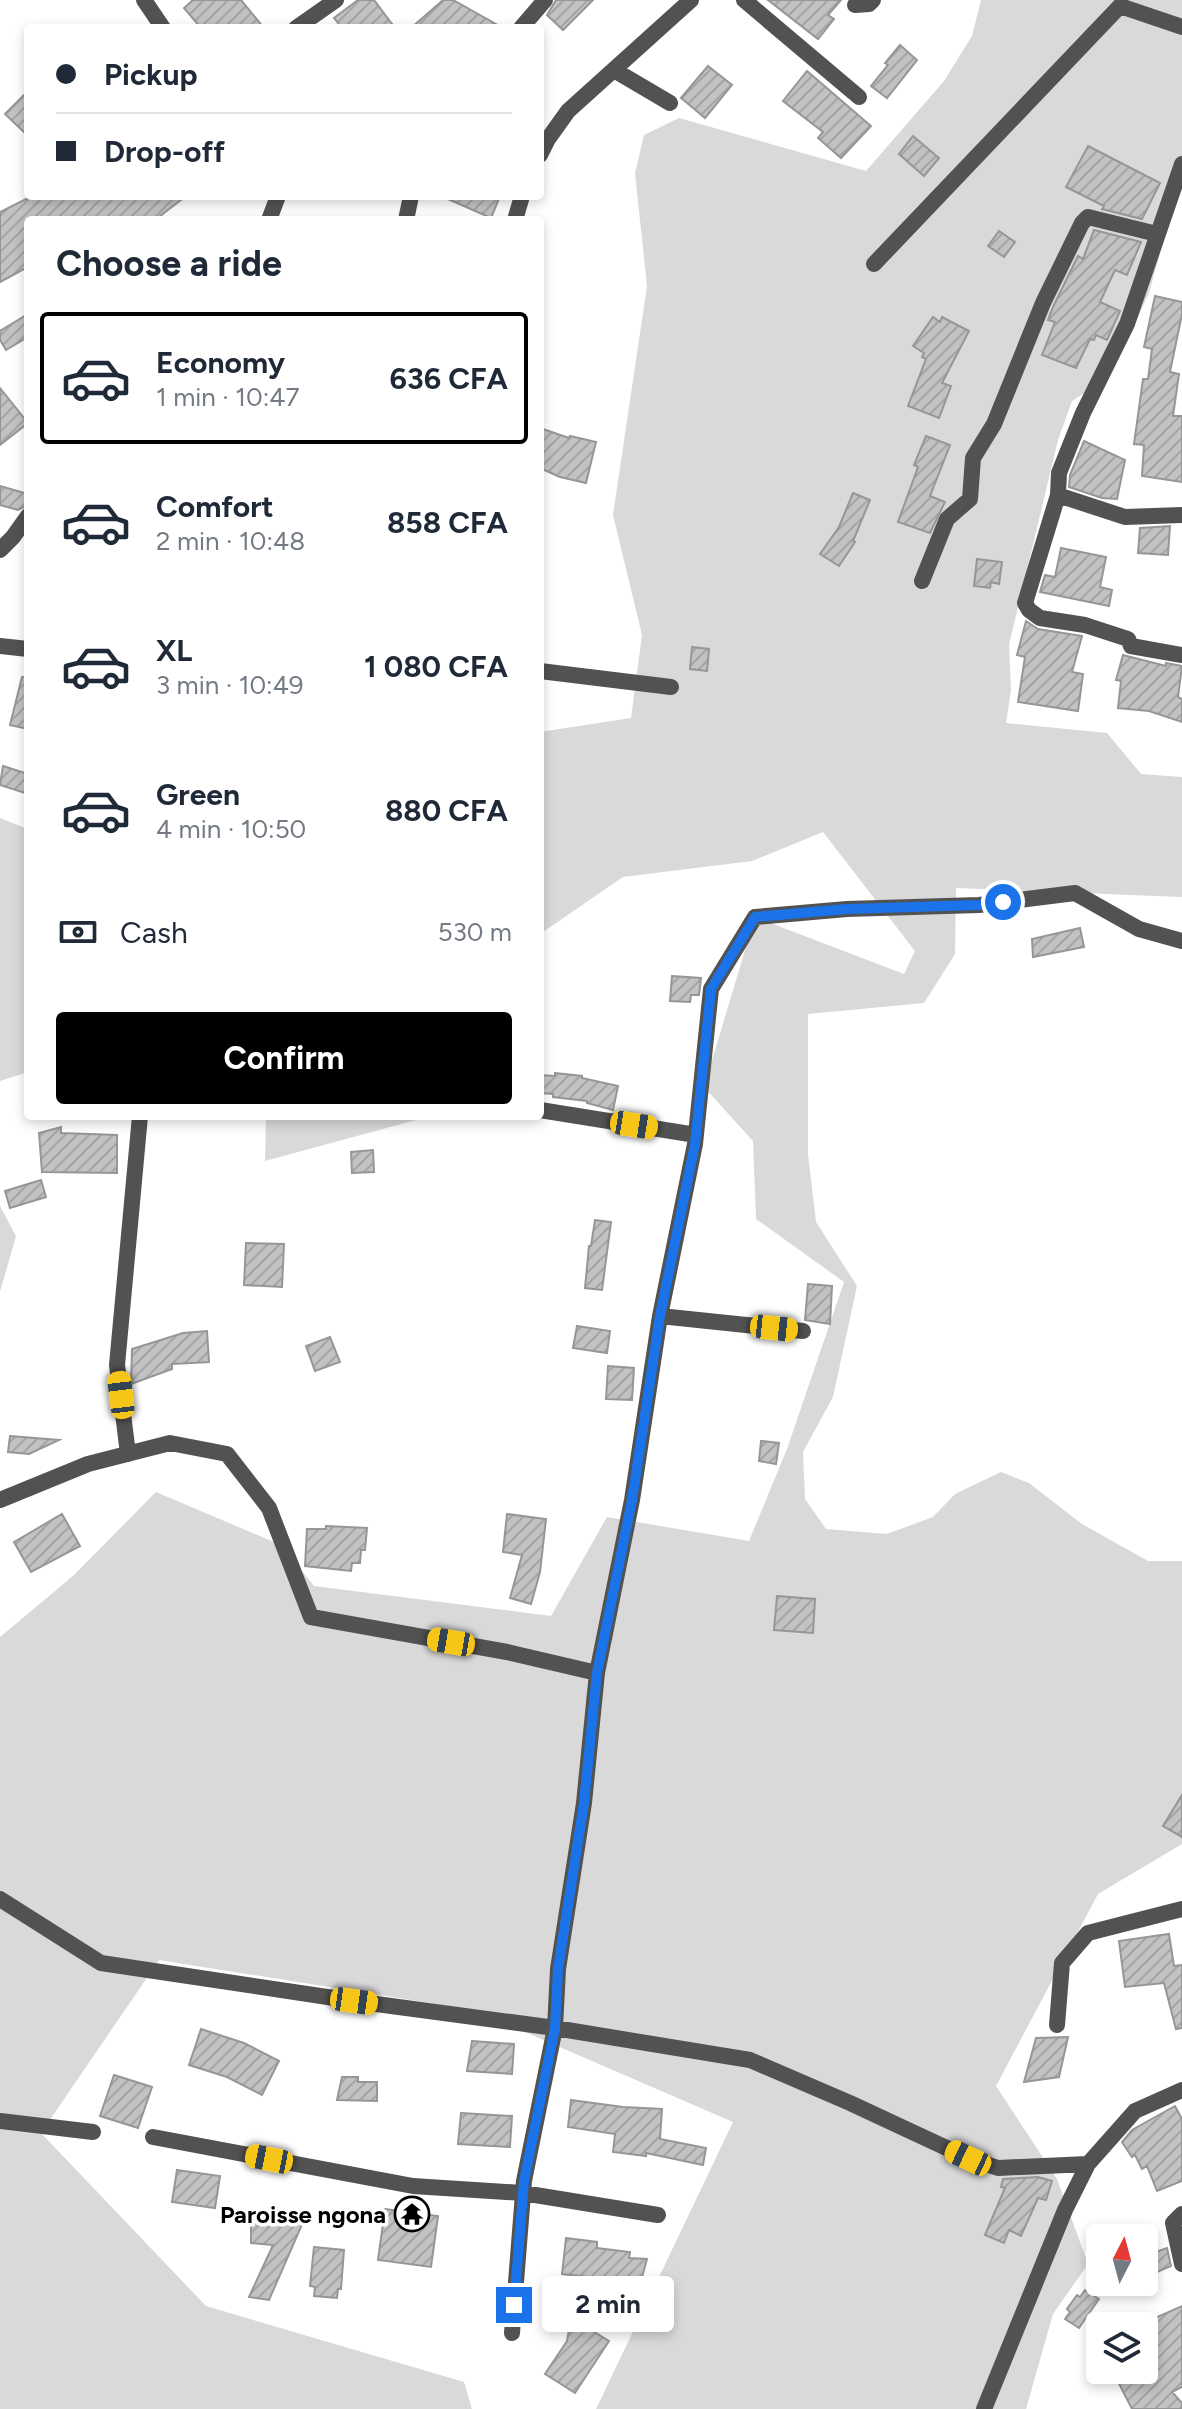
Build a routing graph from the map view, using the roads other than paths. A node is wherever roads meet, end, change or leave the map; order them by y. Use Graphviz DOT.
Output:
graph roads {
  1 [pos="144,0"];
  2 [pos="336,0"];
  3 [pos="545,0"];
  4 [pos="691,0"];
  5 [pos="744,0"];
  6 [pos="873,0"];
  7 [pos="855,5"];
  8 [pos="160,24"];
  9 [pos="302,24"];
  10 [pos="524,24"];
  11 [pos="1182,27"];
  12 [pos="614,70"];
  13 [pos="859,97"];
  14 [pos="670,103"];
  15 [pos="544,147"];
  16 [pos="1182,164"];
  17 [pos="1157,234"];
  18 [pos="874,264"];
  19 [pos="1058,495"];
  20 [pos="1182,515"];
  21 [pos="24,521"];
  22 [pos="0,550"];
  23 [pos="922,581"];
  24 [pos="0,646"];
  25 [pos="24,649"];
  26 [pos="1182,655"];
  27 [pos="544,671"];
  28 [pos="671,687"];
  29 [pos="1182,941"];
  30 [pos="544,1111"];
  31 [pos="140,1120"];
  32 [pos="696,1135"];
  33 [pos="660,1316"];
  34 [pos="803,1331"];
  35 [pos="128,1454"];
  36 [pos="0,1500"];
  37 [pos="597,1673"];
  38 [pos="0,1899"];
  39 [pos="1182,1909"];
  40 [pos="1057,2025"];
  41 [pos="555,2028"];
  42 [pos="1182,2090"];
  43 [pos="0,2121"];
  44 [pos="93,2132"];
  45 [pos="153,2137"];
  46 [pos="1088,2164"];
  47 [pos="523,2193"];
  48 [pos="1182,2214"];
  49 [pos="658,2215"];
  50 [pos="1182,2264"];
  51 [pos="512,2333"];
  52 [pos="984,2409"];
  1 -- 8 [label="street"];
  2 -- 9 [label="street"];
  3 -- 10 [label="street"];
  4 -- 12 [label="street"];
  5 -- 13 [label="street"];
  6 -- 7 [label="street"];
  11 -- 18 [label="street"];
  12 -- 14 [label="street"];
  12 -- 15 [label="street"];
  16 -- 17 [label="street"];
  17 -- 19 [label="street"];
  17 -- 23 [label="street"];
  19 -- 20 [label="street"];
  19 -- 26 [label="street"];
  21 -- 22 [label="street"];
  24 -- 25 [label="street"];
  27 -- 28 [label="street"];
  29 -- 32 [label="street"];
  30 -- 32 [label="street"];
  31 -- 35 [label="street"];
  32 -- 33 [label="street"];
  33 -- 34 [label="street"];
  33 -- 37 [label="street"];
  35 -- 36 [label="street"];
  35 -- 37 [label="street"];
  37 -- 41 [label="street"];
  38 -- 41 [label="street"];
  39 -- 40 [label="street"];
  41 -- 46 [label="street"];
  41 -- 47 [label="street"];
  42 -- 46 [label="street"];
  43 -- 44 [label="street"];
  45 -- 47 [label="street"];
  46 -- 52 [label="street"];
  47 -- 49 [label="street"];
  47 -- 51 [label="street"];
  48 -- 50 [label="street"];
}
